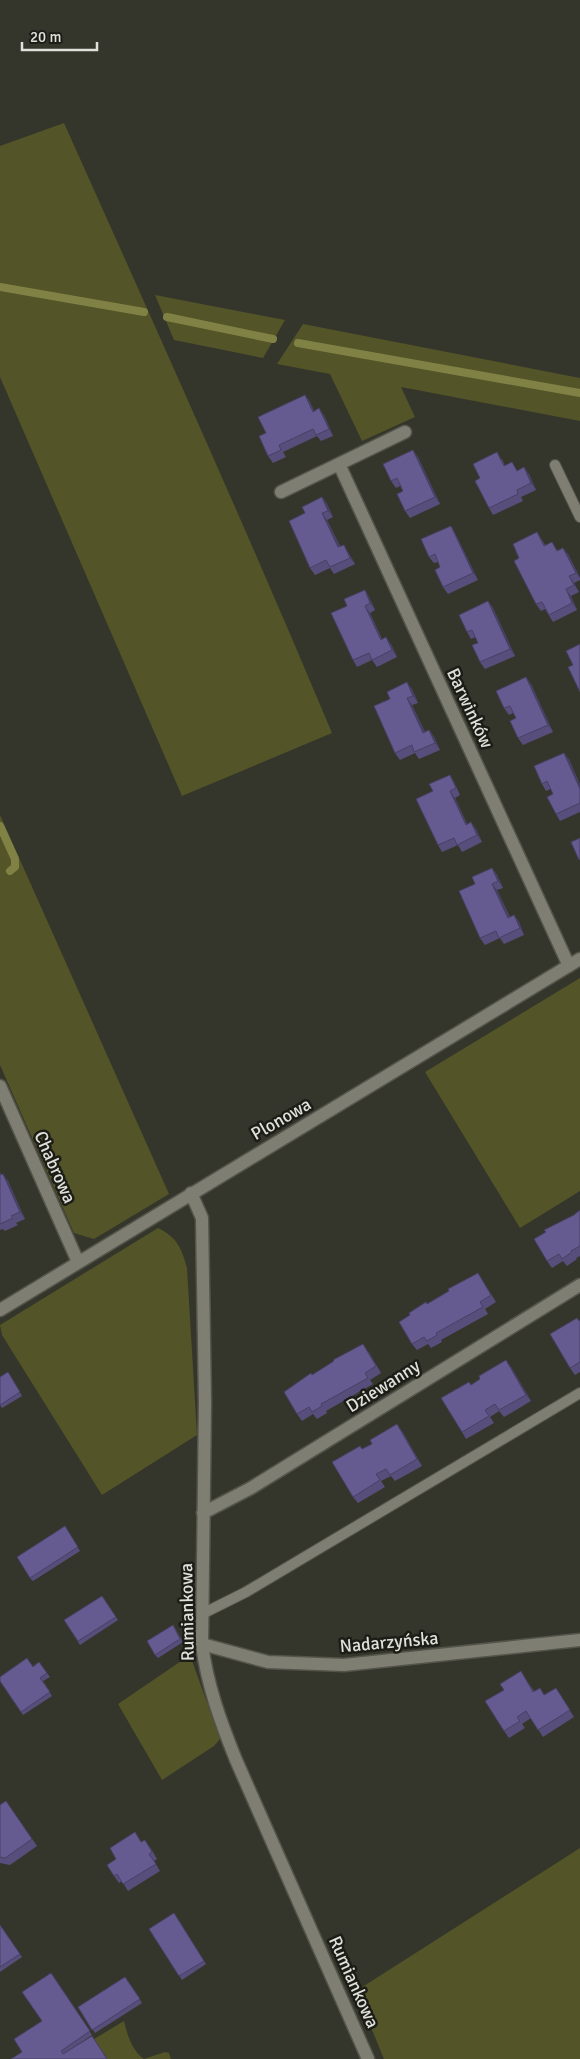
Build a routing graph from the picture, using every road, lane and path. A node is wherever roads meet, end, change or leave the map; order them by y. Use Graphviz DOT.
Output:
graph roads {
  1 [pos="405,432"];
  2 [pos="339,464"];
  3 [pos="554,465"];
  4 [pos="282,492"];
  5 [pos="580,517"];
  6 [pos="575,963"];
  7 [pos="0,1086"];
  8 [pos="191,1193"];
  9 [pos="78,1262"];
  10 [pos="580,1285"];
  11 [pos="0,1310"];
  12 [pos="580,1392"];
  13 [pos="203,1513"];
  14 [pos="202,1614"];
  15 [pos="580,1640"];
  16 [pos="202,1644"];
  17 [pos="368,2059"];
  1 -- 2 [label="street"];
  2 -- 4 [label="street"];
  2 -- 6 [label="street, Barwinków"];
  3 -- 5 [label="lane"];
  6 -- 8 [label="street, Plonowa"];
  7 -- 9 [label="street, Chabrowa"];
  8 -- 9 [label="street, Plonowa"];
  8 -- 13 [label="street, Rumiankowa"];
  9 -- 11 [label="street, Plonowa"];
  10 -- 13 [label="street, Dziewanny"];
  12 -- 14 [label="lane"];
  13 -- 14 [label="street, Rumiankowa"];
  14 -- 16 [label="street, Rumiankowa"];
  15 -- 16 [label="street, Nadarzyńska"];
  16 -- 17 [label="street, Rumiankowa"];
}
